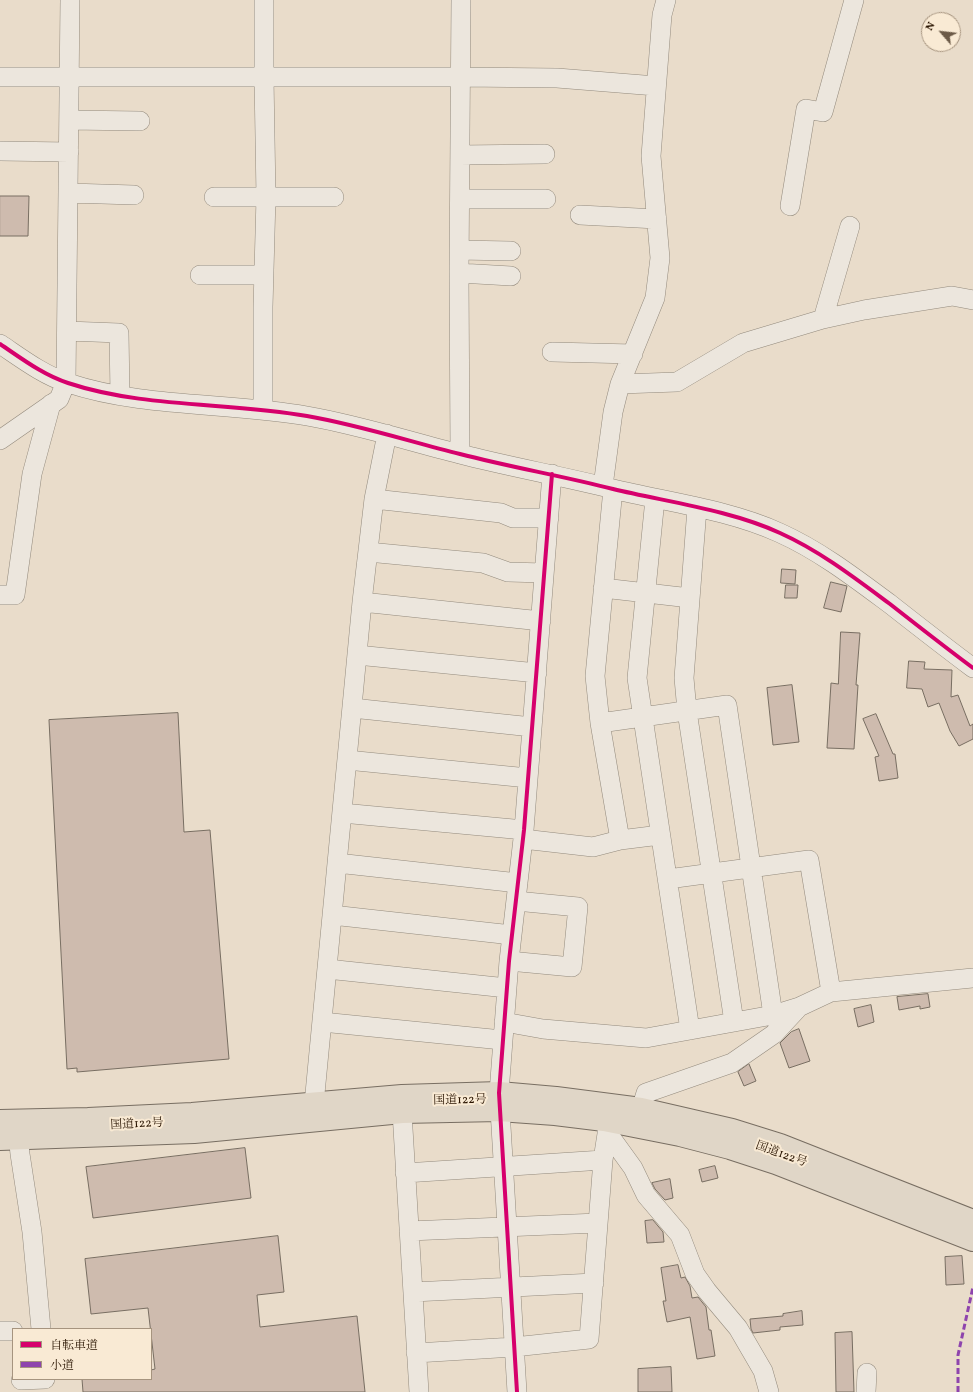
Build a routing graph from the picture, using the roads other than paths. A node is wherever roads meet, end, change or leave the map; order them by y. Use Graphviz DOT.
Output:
graph roads {
  1 [pos="70,0"];
  2 [pos="264,0"];
  3 [pos="461,0"];
  4 [pos="666,0"];
  5 [pos="854,0"];
  6 [pos="0,77"];
  7 [pos="461,77"];
  8 [pos="70,78"];
  9 [pos="264,78"];
  10 [pos="656,86"];
  11 [pos="70,120"];
  12 [pos="140,121"];
  13 [pos="0,151"];
  14 [pos="69,152"];
  15 [pos="545,154"];
  16 [pos="460,155"];
  17 [pos="68,193"];
  18 [pos="134,195"];
  19 [pos="214,197"];
  20 [pos="266,197"];
  21 [pos="334,197"];
  22 [pos="460,199"];
  23 [pos="546,199"];
  24 [pos="790,206"];
  25 [pos="580,215"];
  26 [pos="657,219"];
  27 [pos="850,226"];
  28 [pos="459,250"];
  29 [pos="511,251"];
  30 [pos="459,273"];
  31 [pos="264,275"];
  32 [pos="200,276"];
  33 [pos="511,276"];
  34 [pos="973,300"];
  35 [pos="824,319"];
  36 [pos="67,331"];
  37 [pos="0,344"];
  38 [pos="552,352"];
  39 [pos="633,354"];
  40 [pos="66,382"];
  41 [pos="620,384"];
  42 [pos="120,395"];
  43 [pos="51,404"];
  44 [pos="263,410"];
  45 [pos="387,434"];
  46 [pos="0,440"];
  47 [pos="460,454"];
  48 [pos="552,474"];
  49 [pos="608,487"];
  50 [pos="374,499"];
  51 [pos="655,499"];
  52 [pos="697,508"];
  53 [pos="549,518"];
  54 [pos="368,552"];
  55 [pos="544,574"];
  56 [pos="603,588"];
  57 [pos="646,593"];
  58 [pos="0,595"];
  59 [pos="690,598"];
  60 [pos="362,602"];
  61 [pos="541,621"];
  62 [pos="357,655"];
  63 [pos="973,668"];
  64 [pos="536,673"];
  65 [pos="352,708"];
  66 [pos="687,711"];
  67 [pos="643,717"];
  68 [pos="600,723"];
  69 [pos="532,727"];
  70 [pos="347,760"];
  71 [pos="528,778"];
  72 [pos="342,813"];
  73 [pos="524,834"];
  74 [pos="660,836"];
  75 [pos="620,840"];
  76 [pos="337,863"];
  77 [pos="751,868"];
  78 [pos="712,873"];
  79 [pos="668,879"];
  80 [pos="518,883"];
  81 [pos="516,902"];
  82 [pos="332,915"];
  83 [pos="512,934"];
  84 [pos="509,961"];
  85 [pos="327,969"];
  86 [pos="973,978"];
  87 [pos="507,988"];
  88 [pos="831,992"];
  89 [pos="799,1007"];
  90 [pos="773,1015"];
  91 [pos="322,1022"];
  92 [pos="734,1022"];
  93 [pos="690,1030"];
  94 [pos="503,1031"];
  95 [pos="499,1102"];
  96 [pos="314,1104"];
  97 [pos="641,1109"];
  98 [pos="402,1112"];
  99 [pos="608,1127"];
  100 [pos="9,1130"];
  101 [pos="602,1160"];
  102 [pos="503,1167"];
  103 [pos="405,1173"];
  104 [pos="973,1221"];
  105 [pos="598,1223"];
  106 [pos="506,1227"];
  107 [pos="409,1231"];
  108 [pos="973,1240"];
  109 [pos="594,1283"];
  110 [pos="510,1286"];
  111 [pos="413,1292"];
  112 [pos="41,1328"];
  113 [pos="0,1331"];
  114 [pos="12,1331"];
  115 [pos="514,1347"];
  116 [pos="416,1353"];
  117 [pos="867,1373"];
  118 [pos="45,1380"];
  119 [pos="47,1392"];
  120 [pos="418,1392"];
  121 [pos="516,1392"];
  122 [pos="769,1392"];
  123 [pos="866,1392"];
  1 -- 8 [label="street"];
  2 -- 9 [label="street"];
  3 -- 7 [label="street"];
  4 -- 10 [label="street"];
  5 -- 24 [label="street"];
  6 -- 8 [label="street"];
  7 -- 9 [label="street"];
  7 -- 10 [label="street"];
  7 -- 16 [label="street"];
  8 -- 9 [label="street"];
  8 -- 11 [label="street"];
  9 -- 20 [label="street"];
  10 -- 26 [label="street"];
  11 -- 12 [label="street"];
  11 -- 14 [label="street"];
  13 -- 14 [label="street"];
  14 -- 17 [label="street"];
  15 -- 16 [label="street"];
  16 -- 22 [label="street"];
  17 -- 18 [label="street"];
  17 -- 36 [label="street"];
  19 -- 20 [label="street"];
  20 -- 21 [label="street"];
  20 -- 31 [label="street"];
  22 -- 23 [label="street"];
  22 -- 28 [label="street"];
  25 -- 26 [label="street"];
  26 -- 39 [label="street"];
  27 -- 35 [label="street"];
  28 -- 29 [label="street"];
  28 -- 30 [label="street"];
  30 -- 33 [label="street"];
  30 -- 47 [label="street"];
  31 -- 32 [label="street"];
  31 -- 44 [label="street"];
  34 -- 35 [label="street"];
  35 -- 41 [label="street"];
  36 -- 40 [label="street"];
  36 -- 42 [label="street"];
  37 -- 40 [label="street"];
  38 -- 39 [label="street"];
  39 -- 41 [label="street"];
  40 -- 42 [label="street"];
  40 -- 43 [label="street"];
  41 -- 49 [label="street"];
  42 -- 44 [label="street"];
  43 -- 46 [label="street"];
  43 -- 58 [label="street"];
  44 -- 45 [label="street"];
  45 -- 47 [label="street"];
  45 -- 50 [label="street"];
  47 -- 48 [label="street"];
  48 -- 49 [label="street"];
  48 -- 53 [label="street"];
  49 -- 51 [label="street"];
  49 -- 56 [label="street"];
  50 -- 53 [label="street"];
  50 -- 54 [label="street"];
  51 -- 52 [label="street"];
  51 -- 57 [label="street"];
  52 -- 59 [label="street"];
  52 -- 63 [label="street"];
  53 -- 55 [label="street"];
  54 -- 55 [label="street"];
  54 -- 60 [label="street"];
  55 -- 61 [label="street"];
  56 -- 57 [label="street"];
  56 -- 68 [label="street"];
  57 -- 59 [label="street"];
  57 -- 67 [label="street"];
  59 -- 66 [label="street"];
  60 -- 61 [label="street"];
  60 -- 62 [label="street"];
  61 -- 64 [label="street"];
  62 -- 64 [label="street"];
  62 -- 65 [label="street"];
  64 -- 69 [label="street"];
  65 -- 69 [label="street"];
  65 -- 70 [label="street"];
  66 -- 67 [label="street"];
  66 -- 77 [label="street"];
  66 -- 78 [label="street"];
  67 -- 68 [label="street"];
  67 -- 74 [label="street"];
  68 -- 75 [label="street"];
  69 -- 71 [label="street"];
  70 -- 71 [label="street"];
  70 -- 72 [label="street"];
  71 -- 73 [label="street"];
  72 -- 73 [label="street"];
  72 -- 76 [label="street"];
  73 -- 75 [label="street"];
  73 -- 80 [label="street"];
  74 -- 75 [label="street"];
  74 -- 79 [label="street"];
  76 -- 80 [label="street"];
  76 -- 82 [label="street"];
  77 -- 78 [label="street"];
  77 -- 88 [label="street"];
  77 -- 90 [label="street"];
  78 -- 79 [label="street"];
  78 -- 92 [label="street"];
  79 -- 93 [label="street"];
  80 -- 81 [label="street"];
  81 -- 83 [label="street"];
  81 -- 84 [label="street"];
  82 -- 83 [label="street"];
  82 -- 85 [label="street"];
  83 -- 84 [label="street"];
  84 -- 87 [label="street"];
  85 -- 87 [label="street"];
  85 -- 91 [label="street"];
  86 -- 88 [label="street"];
  87 -- 94 [label="street"];
  88 -- 89 [label="street"];
  89 -- 90 [label="street"];
  89 -- 97 [label="street"];
  90 -- 92 [label="street"];
  91 -- 94 [label="street"];
  91 -- 96 [label="street"];
  92 -- 93 [label="street"];
  93 -- 94 [label="street"];
  94 -- 95 [label="street"];
  95 -- 96 [label="highway, 国道122号"];
  95 -- 97 [label="highway, 国道122号"];
  95 -- 98 [label="highway, 国道122号"];
  95 -- 99 [label="highway, 国道122号"];
  95 -- 102 [label="street"];
  96 -- 100 [label="highway, 国道122号"];
  97 -- 104 [label="highway, 国道122号"];
  98 -- 100 [label="highway, 国道122号"];
  98 -- 103 [label="street"];
  99 -- 101 [label="street"];
  99 -- 108 [label="highway, 国道122号"];
  99 -- 122 [label="street"];
  100 -- 112 [label="street"];
  101 -- 102 [label="street"];
  101 -- 105 [label="street"];
  102 -- 103 [label="street"];
  102 -- 106 [label="street"];
  103 -- 107 [label="street"];
  105 -- 106 [label="street"];
  105 -- 109 [label="street"];
  106 -- 107 [label="street"];
  106 -- 110 [label="street"];
  107 -- 111 [label="street"];
  109 -- 110 [label="street"];
  109 -- 115 [label="street"];
  110 -- 111 [label="street"];
  110 -- 115 [label="street"];
  111 -- 116 [label="street"];
  113 -- 114 [label="street"];
  115 -- 116 [label="street"];
  115 -- 121 [label="street"];
  116 -- 120 [label="street"];
  117 -- 123 [label="street"];
  118 -- 119 [label="street"];
}
